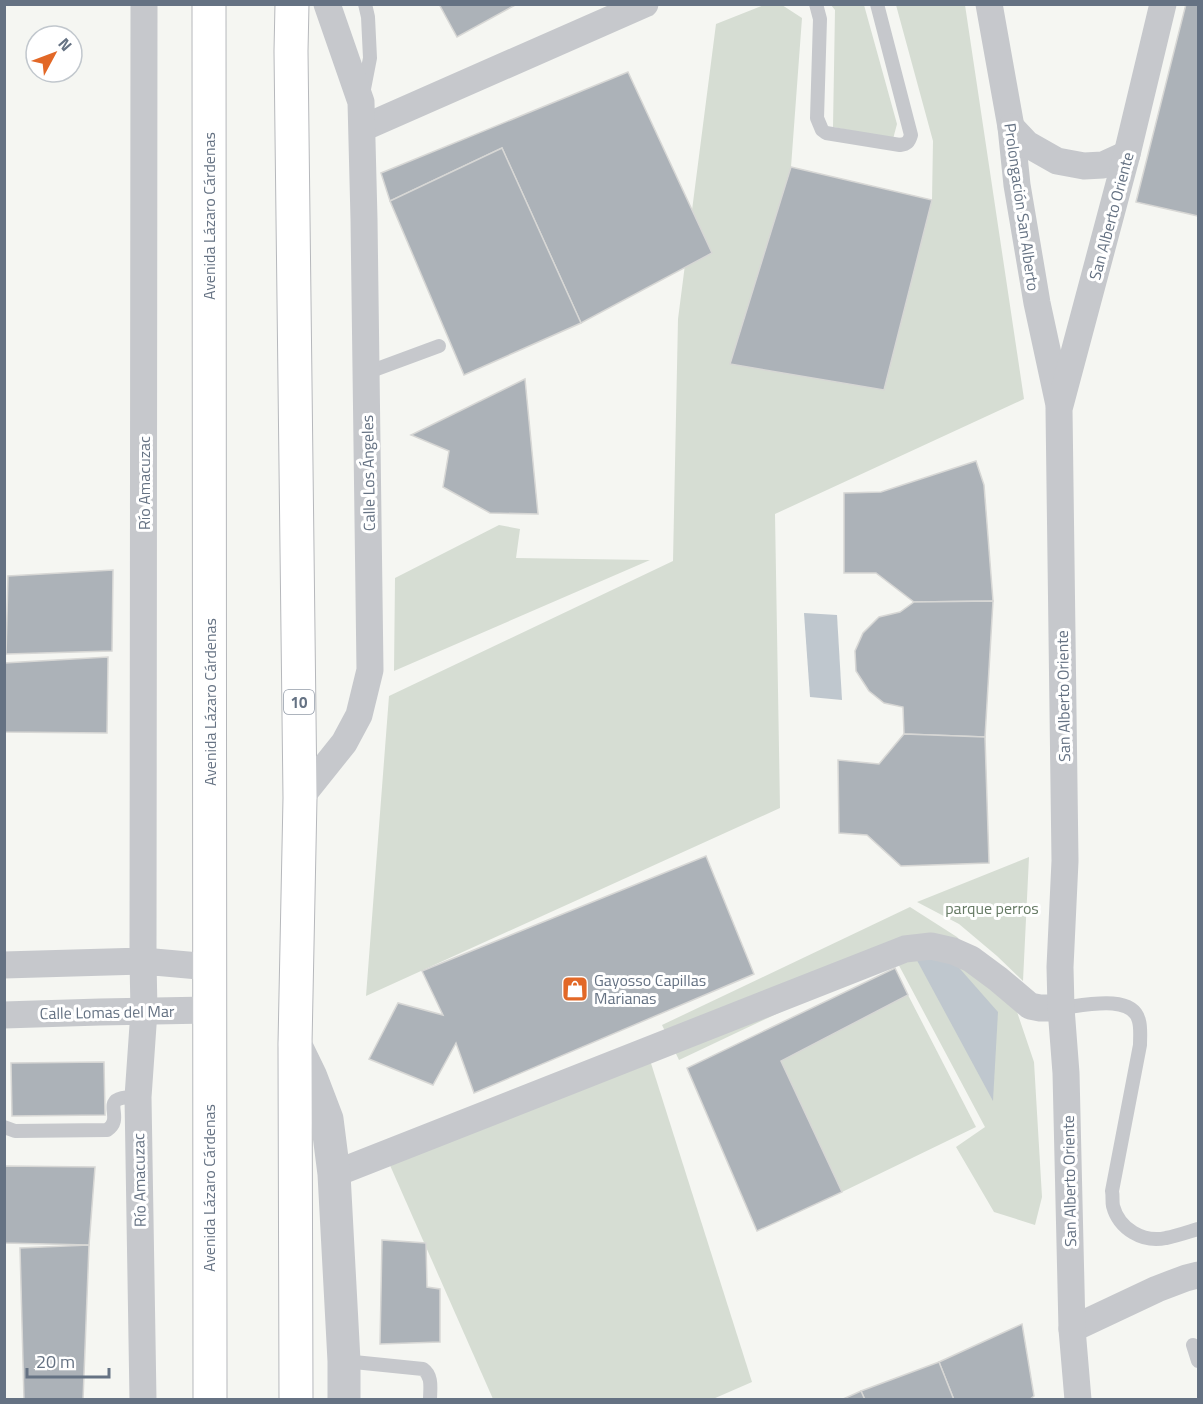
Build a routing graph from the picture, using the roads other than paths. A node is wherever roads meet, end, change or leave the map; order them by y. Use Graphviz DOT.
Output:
graph roads {
  1 [pos="144,4"];
  2 [pos="209,4"];
  3 [pos="292,4"];
  4 [pos="327,4"];
  5 [pos="365,4"];
  6 [pos="645,4"];
  7 [pos="816,4"];
  8 [pos="877,4"];
  9 [pos="989,4"];
  10 [pos="1163,4"];
  11 [pos="362,115"];
  12 [pos="1011,126"];
  13 [pos="1127,154"];
  14 [pos="439,346"];
  15 [pos="366,373"];
  16 [pos="1059,409"];
  17 [pos="300,798"];
  18 [pos="143,961"];
  19 [pos="4,965"];
  20 [pos="210,967"];
  21 [pos="1061,1008"];
  22 [pos="144,1011"];
  23 [pos="209,1011"];
  24 [pos="4,1015"];
  25 [pos="295,1044"];
  26 [pos="138,1097"];
  27 [pos="4,1126"];
  28 [pos="334,1174"];
  29 [pos="1198,1229"];
  30 [pos="1198,1275"];
  31 [pos="1072,1329"];
  32 [pos="1194,1344"];
  33 [pos="344,1361"];
  34 [pos="1198,1362"];
  35 [pos="143,1400"];
  36 [pos="210,1400"];
  37 [pos="296,1400"];
  38 [pos="344,1400"];
  39 [pos="430,1400"];
  40 [pos="1078,1400"];
  1 -- 18 [label="street, Río Amacuzac"];
  2 -- 20 [label="highway, Avenida Lázaro Cárdenas"];
  3 -- 17 [label="highway, 10"];
  4 -- 11 [label="street, Calle Los Ángeles"];
  5 -- 11 [label="lane"];
  6 -- 11 [label="street"];
  7 -- 8 [label="lane"];
  9 -- 12 [label="street, Prolongación San Alberto"];
  10 -- 13 [label="street, San Alberto Oriente"];
  11 -- 15 [label="street, Calle Los Ángeles"];
  12 -- 13 [label="street"];
  12 -- 16 [label="street, Prolongación San Alberto"];
  13 -- 16 [label="street, San Alberto Oriente"];
  14 -- 15 [label="lane"];
  15 -- 17 [label="street, Calle Los Ángeles"];
  16 -- 21 [label="street, San Alberto Oriente"];
  17 -- 25 [label="highway, 10"];
  18 -- 19 [label="street"];
  18 -- 20 [label="street"];
  18 -- 22 [label="street, Río Amacuzac"];
  20 -- 23 [label="highway, Avenida Lázaro Cárdenas"];
  21 -- 28 [label="street"];
  21 -- 29 [label="lane"];
  21 -- 31 [label="street, San Alberto Oriente"];
  22 -- 23 [label="street, Calle Lomas del Mar"];
  22 -- 24 [label="street, Calle Lomas del Mar"];
  22 -- 26 [label="street, Río Amacuzac"];
  23 -- 36 [label="highway, Avenida Lázaro Cárdenas"];
  25 -- 28 [label="street, 10"];
  25 -- 37 [label="highway, 10"];
  26 -- 27 [label="lane"];
  26 -- 35 [label="street, Río Amacuzac"];
  28 -- 33 [label="street, 10"];
  30 -- 31 [label="street"];
  31 -- 40 [label="street, San Alberto Oriente"];
  32 -- 34 [label="lane"];
  33 -- 38 [label="street, 10"];
  33 -- 39 [label="lane"];
}
